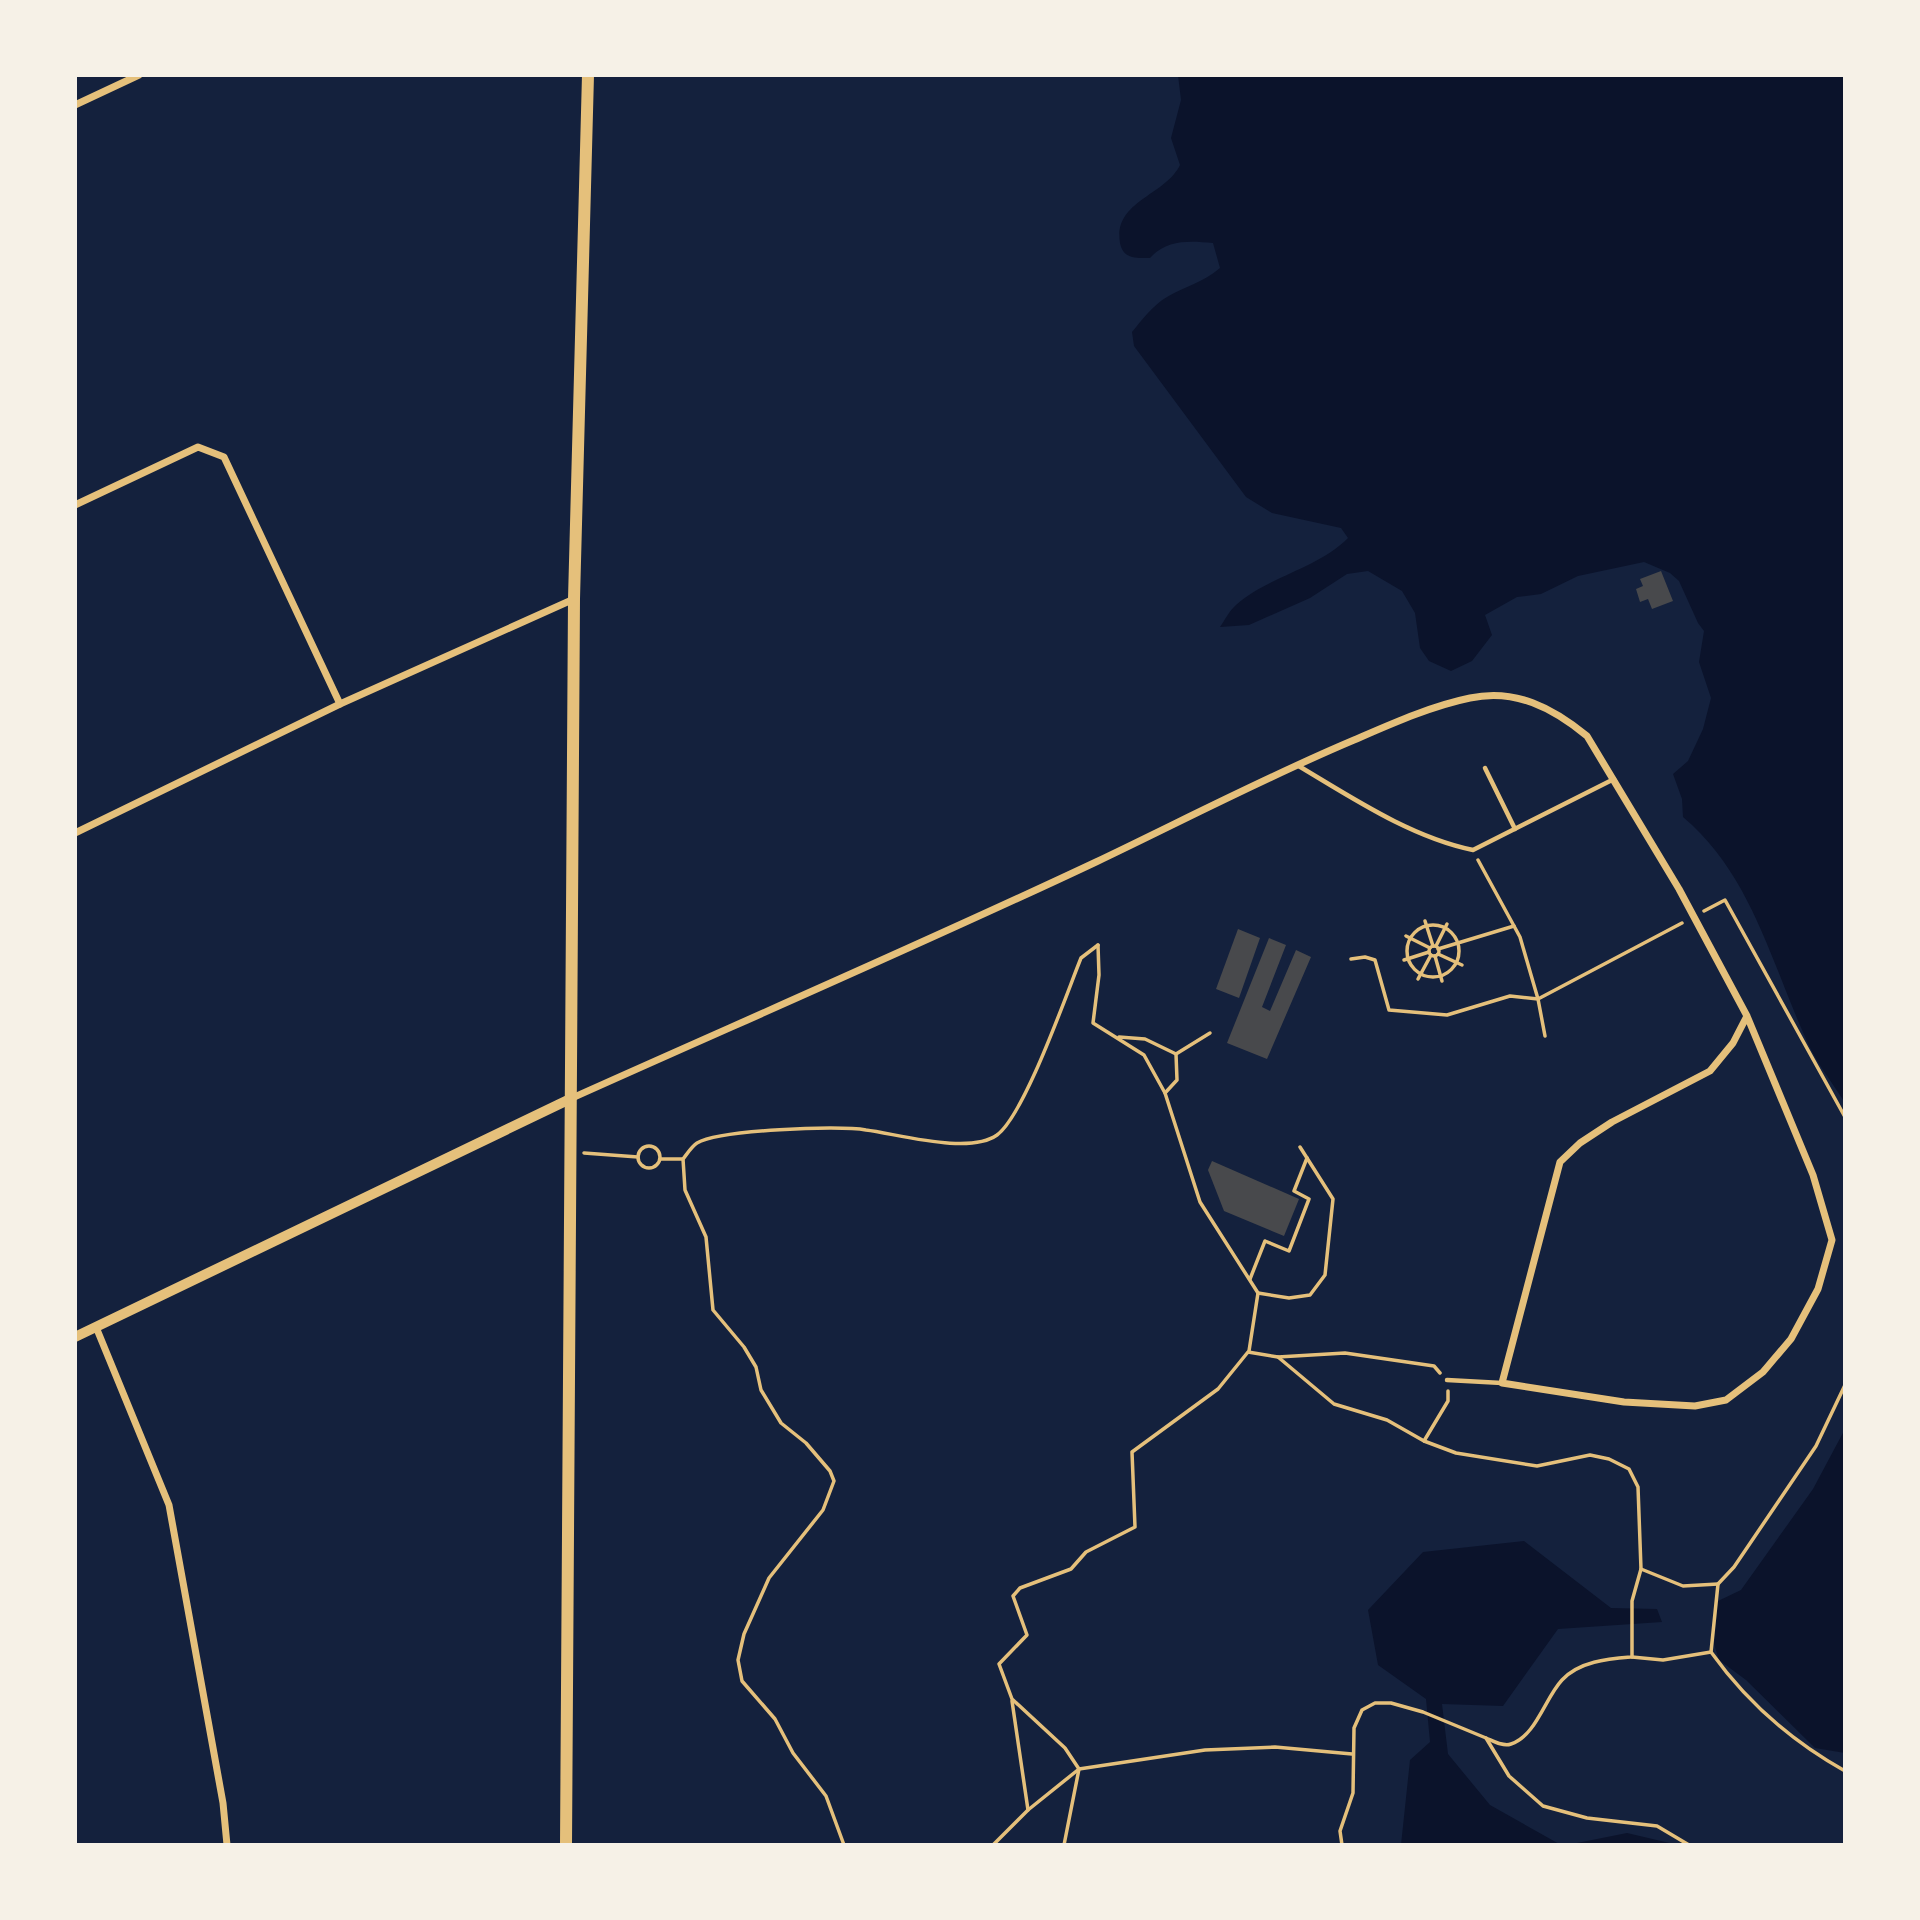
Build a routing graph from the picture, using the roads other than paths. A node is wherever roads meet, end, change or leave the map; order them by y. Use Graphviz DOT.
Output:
graph roads {
  1 [pos="139,75"];
  2 [pos="588,75"];
  3 [pos="75,105"];
  4 [pos="75,505"];
  5 [pos="573,599"];
  6 [pos="340,704"];
  7 [pos="1296,764"];
  8 [pos="1485,768"];
  9 [pos="1614,779"];
  10 [pos="1515,829"];
  11 [pos="75,833"];
  12 [pos="1746,1016"];
  13 [pos="570,1099"];
  14 [pos="96,1327"];
  15 [pos="75,1337"];
  16 [pos="1447,1380"];
  17 [pos="1502,1383"];
  18 [pos="227,1845"];
  19 [pos="566,1845"];
  1 -- 3 [label="street"];
  2 -- 5 [label="main road"];
  4 -- 6 [label="street"];
  5 -- 6 [label="street"];
  5 -- 13 [label="main road"];
  6 -- 11 [label="street"];
  7 -- 9 [label="street"];
  7 -- 10 [label="lane"];
  7 -- 13 [label="street"];
  8 -- 10 [label="lane"];
  9 -- 10 [label="lane"];
  9 -- 12 [label="street"];
  12 -- 17 [label="street"];
  12 -- 17 [label="street"];
  13 -- 14 [label="street"];
  13 -- 19 [label="main road"];
  14 -- 15 [label="street"];
  14 -- 18 [label="street"];
  16 -- 17 [label="lane"];
}
